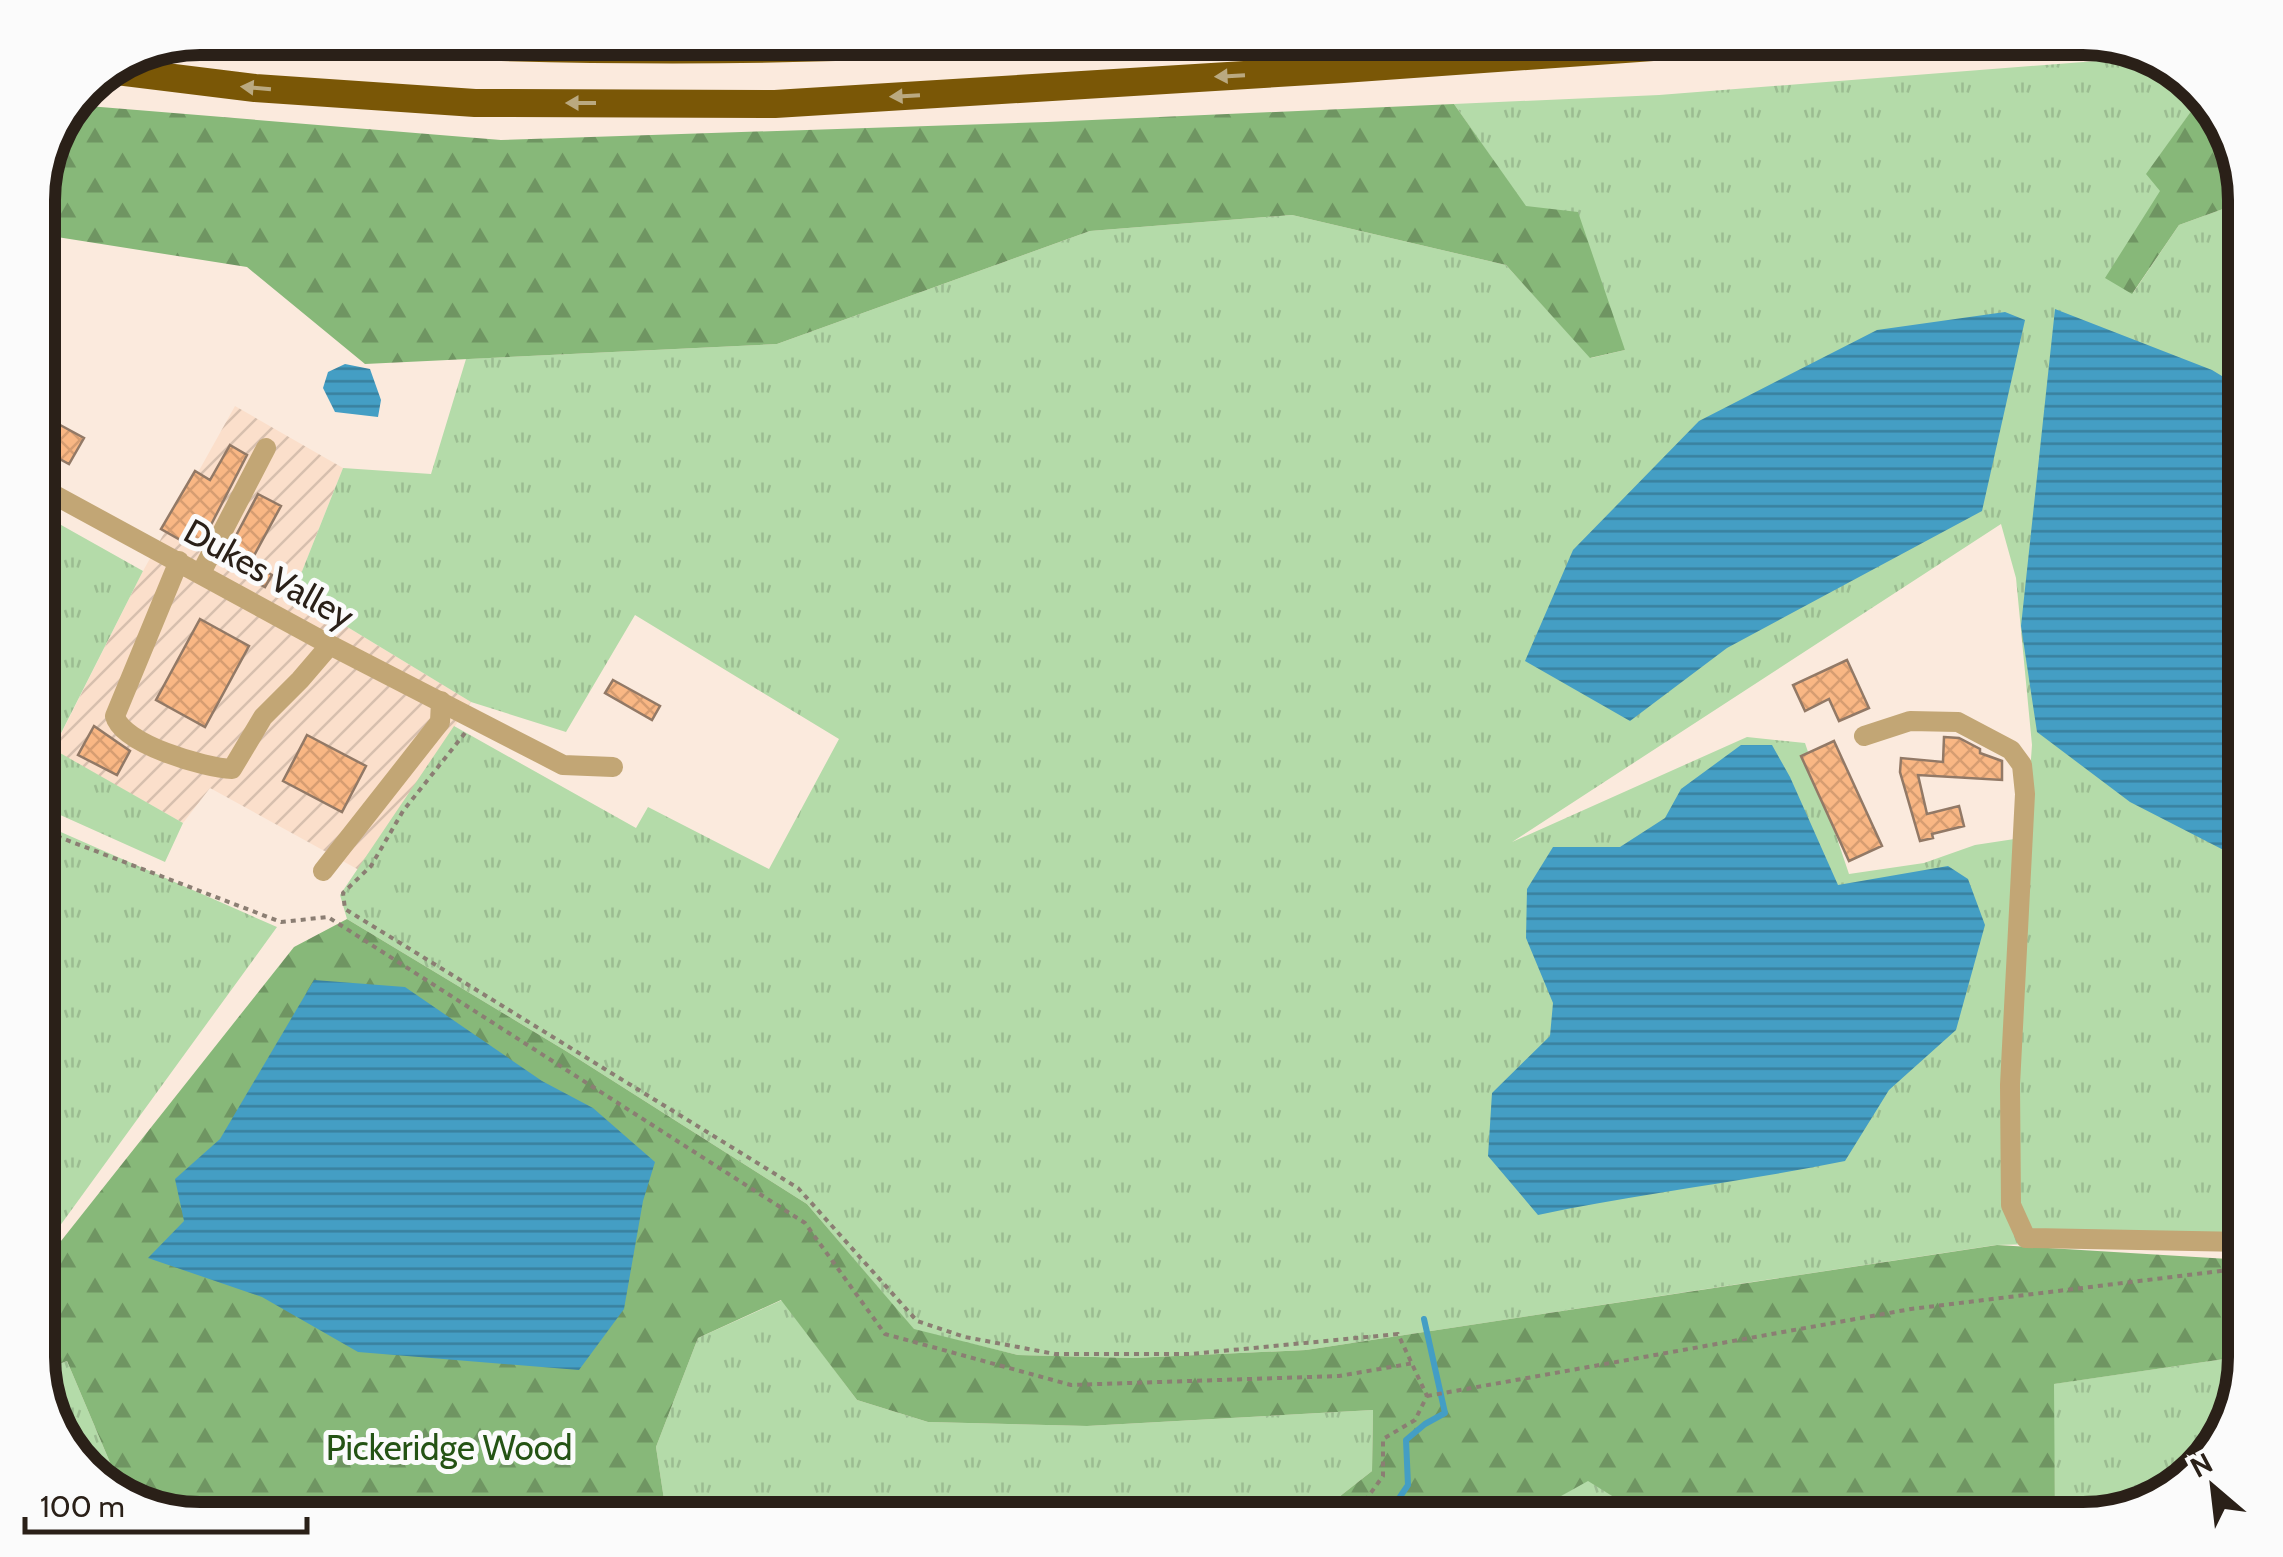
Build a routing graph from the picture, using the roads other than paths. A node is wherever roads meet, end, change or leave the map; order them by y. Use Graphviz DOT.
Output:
graph roads {
  1 [pos="1541,55"];
  2 [pos="129,73"];
  3 [pos="266,448"];
  4 [pos="55,495"];
  5 [pos="179,561"];
  6 [pos="201,574"];
  7 [pos="330,645"];
  8 [pos="441,701"];
  9 [pos="1864,736"];
  10 [pos="613,767"];
  11 [pos="323,871"];
  12 [pos="2228,1242"];
  1 -- 2 [label="highway, one-way"];
  3 -- 6 [label="street"];
  4 -- 5 [label="street, Dukes Valley"];
  5 -- 6 [label="street, Dukes Valley"];
  5 -- 7 [label="street"];
  6 -- 7 [label="street, Dukes Valley"];
  7 -- 8 [label="street, Dukes Valley"];
  8 -- 10 [label="street, Dukes Valley"];
  8 -- 11 [label="street"];
  9 -- 12 [label="street"];
}
